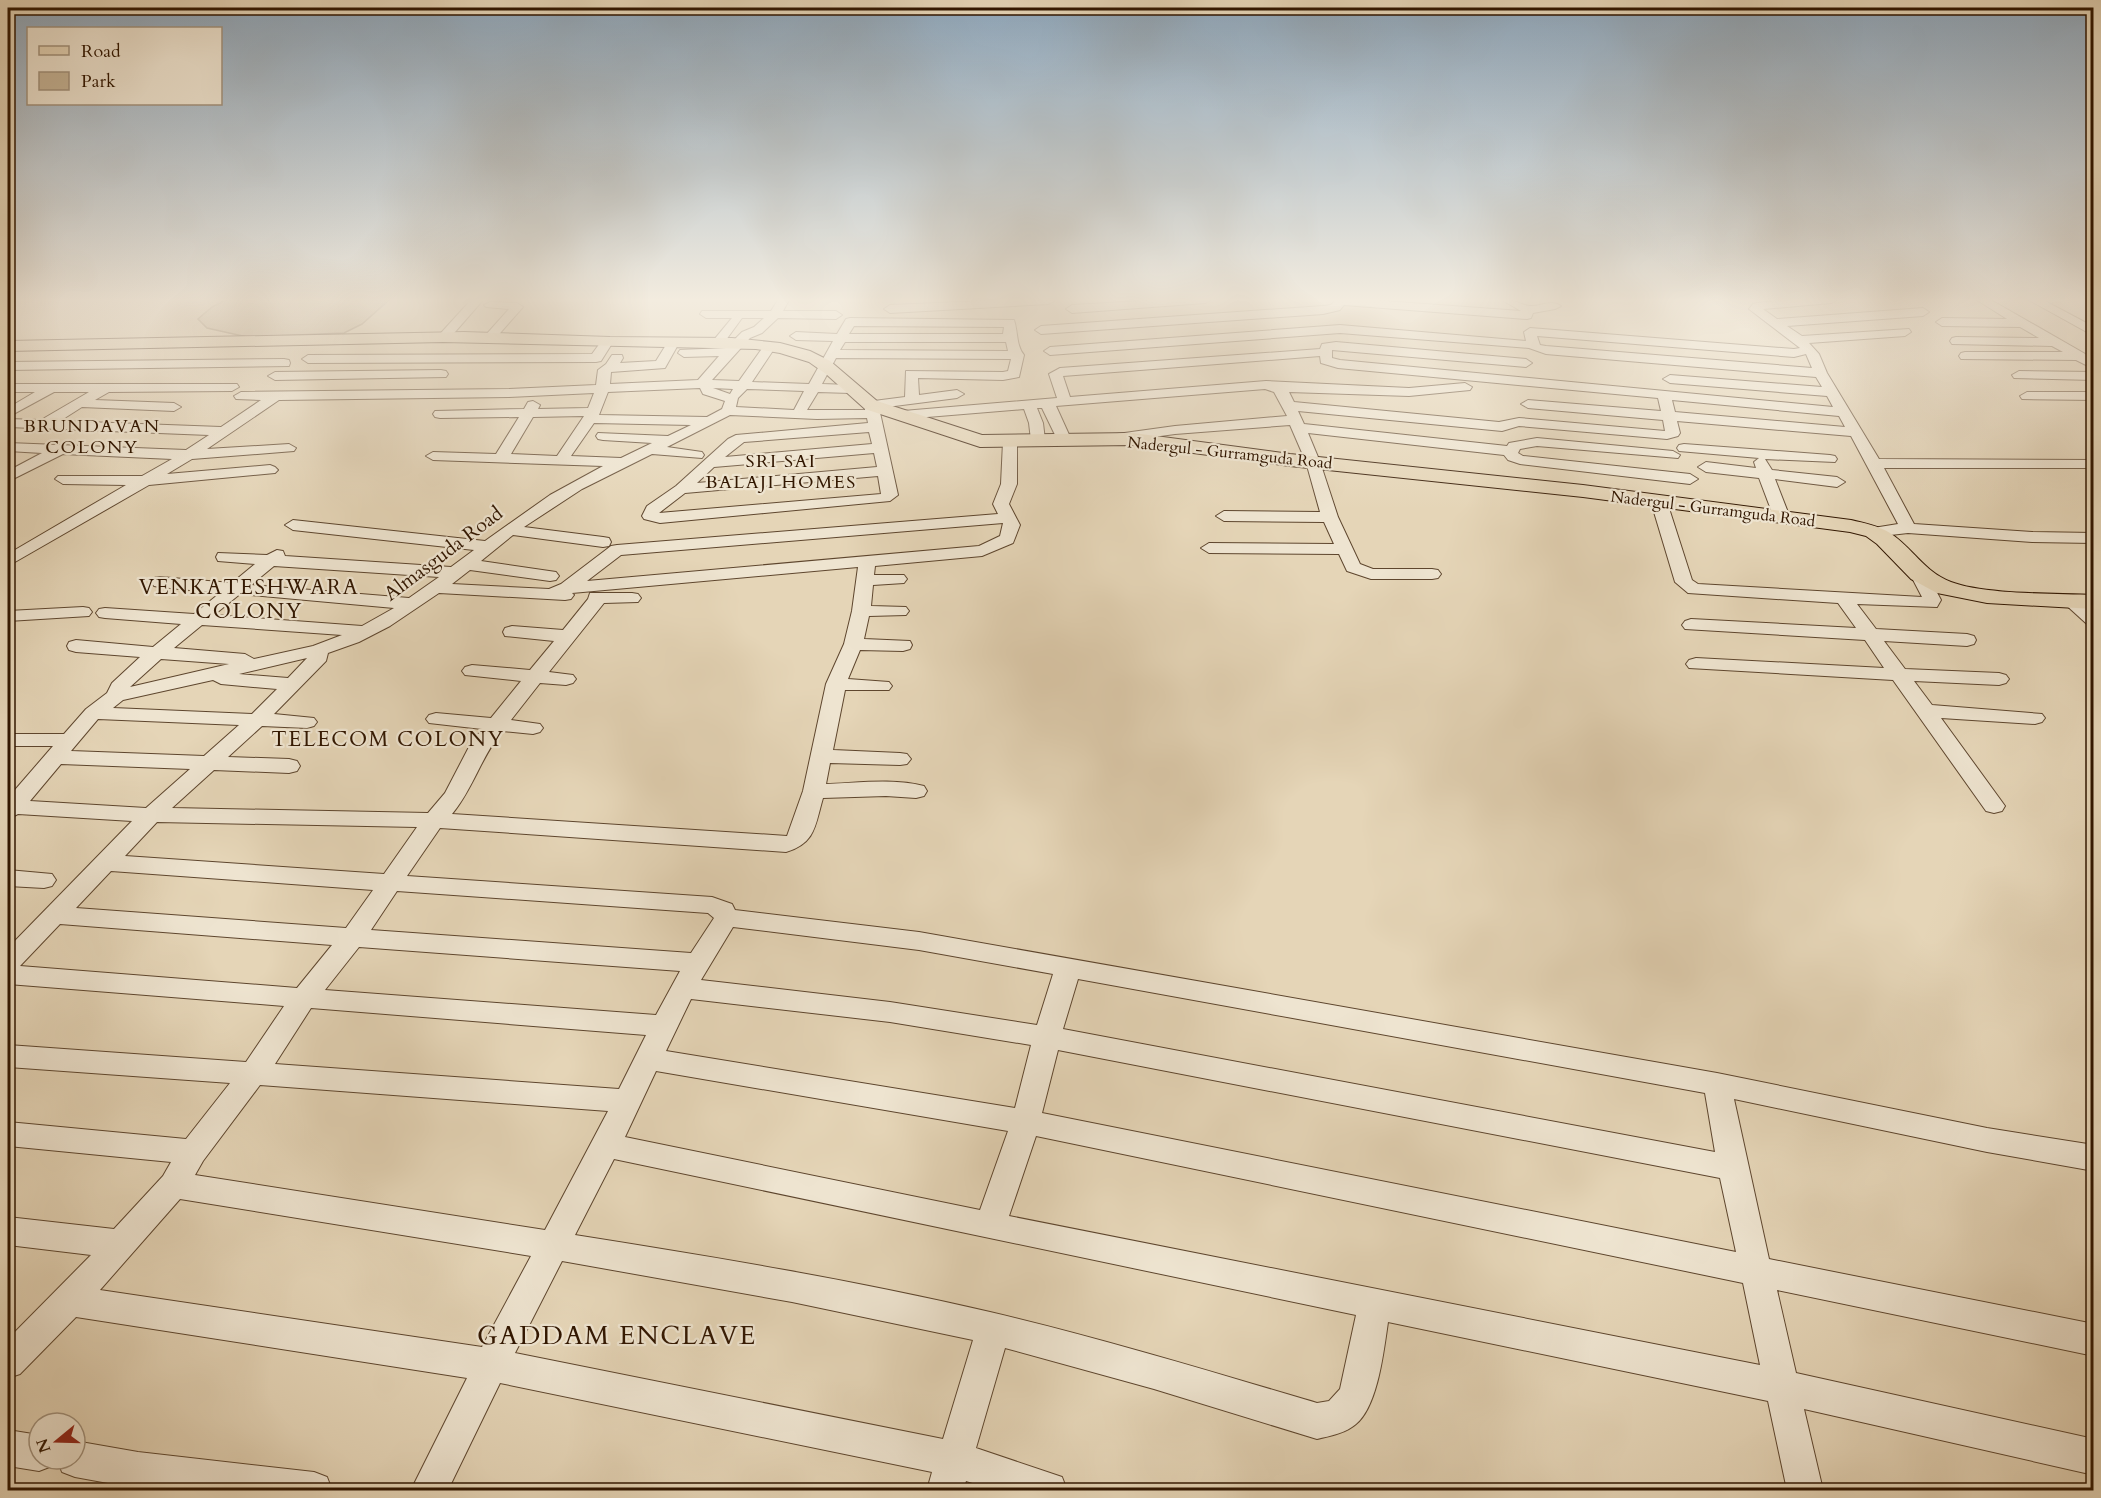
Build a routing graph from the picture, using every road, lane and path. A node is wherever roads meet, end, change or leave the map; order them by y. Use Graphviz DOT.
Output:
graph roads {
  1 [pos="131,370"];
  2 [pos="350,370"];
  3 [pos="465,370"];
  4 [pos="570,370"];
  5 [pos="599,370"];
  6 [pos="626,370"];
  7 [pos="631,370"];
  8 [pos="657,370"];
  9 [pos="712,370"];
  10 [pos="755,370"];
  11 [pos="823,370"];
  12 [pos="837,370"];
  13 [pos="1016,370"];
  14 [pos="1073,370"];
  15 [pos="1194,370"];
  16 [pos="1228,370"];
  17 [pos="1403,370"];
  18 [pos="1786,370"];
  19 [pos="1819,370"];
  20 [pos="662,372"];
  21 [pos="1425,372"];
  22 [pos="753,373"];
  23 [pos="772,373"];
  24 [pos="1820,373"];
  25 [pos="345,375"];
  26 [pos="461,375"];
  27 [pos="2019,375"];
  28 [pos="275,376"];
  29 [pos="1196,376"];
  30 [pos="2094,376"];
  31 [pos="707,378"];
  32 [pos="1670,378"];
  33 [pos="521,381"];
  34 [pos="603,383"];
  35 [pos="1274,387"];
  36 [pos="8,388"];
  37 [pos="51,388"];
  38 [pos="106,388"];
  39 [pos="812,388"];
  40 [pos="643,392"];
  41 [pos="1513,392"];
  42 [pos="1832,392"];
  43 [pos="451,393"];
  44 [pos="509,393"];
  45 [pos="323,394"];
  46 [pos="957,394"];
  47 [pos="277,395"];
  48 [pos="1664,396"];
  49 [pos="2027,396"];
  50 [pos="2094,396"];
  51 [pos="731,398"];
  52 [pos="909,401"];
  53 [pos="534,402"];
  54 [pos="1065,402"];
  55 [pos="81,403"];
  56 [pos="1047,403"];
  57 [pos="412,404"];
  58 [pos="1528,404"];
  59 [pos="1029,405"];
  60 [pos="174,406"];
  61 [pos="1289,406"];
  62 [pos="865,410"];
  63 [pos="1843,412"];
  64 [pos="8,413"];
  65 [pos="800,413"];
  66 [pos="440,414"];
  67 [pos="1669,416"];
  68 [pos="621,420"];
  69 [pos="711,421"];
  70 [pos="8,423"];
  71 [pos="44,424"];
  72 [pos="1297,424"];
  73 [pos="225,431"];
  74 [pos="1854,432"];
  75 [pos="603,436"];
  76 [pos="1064,439"];
  77 [pos="1038,440"];
  78 [pos="1105,440"];
  79 [pos="672,441"];
  80 [pos="1010,442"];
  81 [pos="8,446"];
  82 [pos="289,448"];
  83 [pos="875,448"];
  84 [pos="61,449"];
  85 [pos="652,450"];
  86 [pos="1512,451"];
  87 [pos="103,452"];
  88 [pos="1758,452"];
  89 [pos="189,455"];
  90 [pos="434,456"];
  91 [pos="501,458"];
  92 [pos="703,459"];
  93 [pos="1830,459"];
  94 [pos="561,460"];
  95 [pos="581,461"];
  96 [pos="626,462"];
  97 [pos="1313,462"];
  98 [pos="1874,463"];
  99 [pos="2094,464"];
  100 [pos="1579,467"];
  101 [pos="1706,467"];
  102 [pos="270,470"];
  103 [pos="879,472"];
  104 [pos="1764,474"];
  105 [pos="9,476"];
  106 [pos="1690,478"];
  107 [pos="141,481"];
  108 [pos="1837,482"];
  109 [pos="681,489"];
  110 [pos="1583,491"];
  111 [pos="1659,502"];
  112 [pos="1781,515"];
  113 [pos="1224,516"];
  114 [pos="1330,517"];
  115 [pos="1009,518"];
  116 [pos="293,525"];
  117 [pos="1908,528"];
  118 [pos="509,530"];
  119 [pos="1872,532"];
  120 [pos="788,536"];
  121 [pos="2094,538"];
  122 [pos="603,542"];
  123 [pos="488,546"];
  124 [pos="286,548"];
  125 [pos="1209,548"];
  126 [pos="1344,549"];
  127 [pos="224,557"];
  128 [pos="272,560"];
  129 [pos="8,561"];
  130 [pos="791,568"];
  131 [pos="462,569"];
  132 [pos="867,571"];
  133 [pos="1432,574"];
  134 [pos="1919,574"];
  135 [pos="550,576"];
  136 [pos="898,579"];
  137 [pos="160,582"];
  138 [pos="237,588"];
  139 [pos="437,588"];
  140 [pos="559,591"];
  141 [pos="599,597"];
  142 [pos="632,597"];
  143 [pos="1844,599"];
  144 [pos="2072,601"];
  145 [pos="2094,602"];
  146 [pos="411,604"];
  147 [pos="861,610"];
  148 [pos="900,610"];
  149 [pos="83,612"];
  150 [pos="105,613"];
  151 [pos="8,616"];
  152 [pos="198,621"];
  153 [pos="2094,621"];
  154 [pos="1691,625"];
  155 [pos="366,631"];
  156 [pos="512,632"];
  157 [pos="568,636"];
  158 [pos="1870,636"];
  159 [pos="1968,640"];
  160 [pos="853,644"];
  161 [pos="903,645"];
  162 [pos="76,646"];
  163 [pos="318,650"];
  164 [pos="158,654"];
  165 [pos="269,661"];
  166 [pos="1696,664"];
  167 [pos="472,671"];
  168 [pos="1898,676"];
  169 [pos="199,677"];
  170 [pos="535,677"];
  171 [pos="566,679"];
  172 [pos="1999,680"];
  173 [pos="292,684"];
  174 [pos="836,684"];
  175 [pos="882,686"];
  176 [pos="116,696"];
  177 [pos="1926,711"];
  178 [pos="93,713"];
  179 [pos="2035,718"];
  180 [pos="436,719"];
  181 [pos="256,720"];
  182 [pos="307,722"];
  183 [pos="496,724"];
  184 [pos="533,728"];
  185 [pos="8,740"];
  186 [pos="69,740"];
  187 [pos="820,756"];
  188 [pos="54,757"];
  189 [pos="900,759"];
  190 [pos="207,764"];
  191 [pos="289,766"];
  192 [pos="814,791"];
  193 [pos="916,791"];
  194 [pos="12,803"];
  195 [pos="1994,806"];
  196 [pos="151,815"];
  197 [pos="434,820"];
  198 [pos="108,862"];
  199 [pos="8,878"];
  200 [pos="44,879"];
  201 [pos="390,881"];
  202 [pos="56,915"];
  203 [pos="726,918"];
  204 [pos="351,939"];
  205 [pos="8,963"];
  206 [pos="698,963"];
  207 [pos="1068,968"];
  208 [pos="8,975"];
  209 [pos="683,988"];
  210 [pos="304,998"];
  211 [pos="664,1026"];
  212 [pos="1047,1037"];
  213 [pos="8,1056"];
  214 [pos="648,1059"];
  215 [pos="254,1073"];
  216 [pos="1717,1084"];
  217 [pos="627,1101"];
  218 [pos="1026,1122"];
  219 [pos="8,1134"];
  220 [pos="606,1145"];
  221 [pos="193,1152"];
  222 [pos="2094,1158"];
  223 [pos="1733,1168"];
  224 [pos="174,1185"];
  225 [pos="990,1227"];
  226 [pos="8,1231"];
  227 [pos="120,1244"];
  228 [pos="554,1246"];
  229 [pos="1756,1269"];
  230 [pos="70,1301"];
  231 [pos="1374,1304"];
  232 [pos="993,1331"];
  233 [pos="2094,1340"];
  234 [pos="8,1362"];
  235 [pos="491,1365"];
  236 [pos="1784,1387"];
  237 [pos="8,1448"];
  238 [pos="27,1451"];
  239 [pos="2094,1457"];
  240 [pos="87,1464"];
  241 [pos="950,1475"];
  242 [pos="131,1480"];
  243 [pos="314,1491"];
  244 [pos="429,1491"];
  245 [pos="1049,1491"];
  246 [pos="1805,1491"];
  1 -- 38 [label="street"];
  2 -- 25 [label="street"];
  3 -- 26 [label="street"];
  4 -- 34 [label="main road"];
  5 -- 34 [label="street"];
  6 -- 34 [label="street"];
  7 -- 34 [label="main road"];
  8 -- 20 [label="street"];
  9 -- 31 [label="street"];
  10 -- 22 [label="street"];
  11 -- 39 [label="street"];
  12 -- 62 [label="main road"];
  13 -- 52 [label="street"];
  14 -- 29 [label="street"];
  14 -- 54 [label="street"];
  15 -- 29 [label="street"];
  16 -- 29 [label="street"];
  17 -- 21 [label="street"];
  18 -- 24 [label="street"];
  19 -- 24 [label="street"];
  20 -- 31 [label="street"];
  20 -- 34 [label="street"];
  21 -- 48 [label="street"];
  22 -- 23 [label="street"];
  22 -- 31 [label="street"];
  22 -- 51 [label="street"];
  24 -- 42 [label="street"];
  25 -- 26 [label="street"];
  25 -- 28 [label="street"];
  25 -- 45 [label="street"];
  26 -- 33 [label="street"];
  26 -- 43 [label="street"];
  27 -- 30 [label="street"];
  29 -- 35 [label="street"];
  29 -- 54 [label="street"];
  31 -- 40 [label="street"];
  31 -- 51 [label="street"];
  31 -- 51 [label="street"];
  32 -- 42 [label="street"];
  33 -- 34 [label="street"];
  33 -- 44 [label="street"];
  34 -- 40 [label="street"];
  34 -- 53 [label="street"];
  34 -- 53 [label="street"];
  34 -- 68 [label="street"];
  34 -- 94 [label="street"];
  35 -- 41 [label="street"];
  35 -- 61 [label="street"];
  36 -- 37 [label="street"];
  37 -- 38 [label="street"];
  37 -- 64 [label="street"];
  38 -- 47 [label="street"];
  38 -- 55 [label="street"];
  39 -- 51 [label="street"];
  39 -- 62 [label="street"];
  39 -- 65 [label="street"];
  40 -- 51 [label="street"];
  42 -- 63 [label="street"];
  43 -- 44 [label="street"];
  43 -- 45 [label="street"];
  44 -- 53 [label="street"];
  45 -- 47 [label="street"];
  46 -- 52 [label="street"];
  47 -- 73 [label="street"];
  48 -- 63 [label="street"];
  48 -- 67 [label="street"];
  49 -- 50 [label="street"];
  51 -- 65 [label="street"];
  51 -- 69 [label="street, Almasguda Road"];
  52 -- 59 [label="street"];
  52 -- 62 [label="main road, Nadergul - Gurramguda Road"];
  52 -- 62 [label="street"];
  52 -- 80 [label="main road, Nadergul - Gurramguda Road"];
  53 -- 57 [label="street"];
  53 -- 66 [label="street"];
  53 -- 91 [label="street"];
  54 -- 56 [label="street"];
  55 -- 60 [label="street"];
  55 -- 71 [label="street"];
  56 -- 59 [label="street"];
  56 -- 76 [label="street"];
  58 -- 67 [label="street"];
  59 -- 77 [label="street"];
  61 -- 67 [label="street"];
  61 -- 72 [label="street"];
  62 -- 65 [label="street"];
  62 -- 83 [label="street"];
  62 -- 92 [label="street"];
  63 -- 74 [label="street"];
  67 -- 74 [label="street"];
  68 -- 69 [label="street"];
  68 -- 75 [label="street"];
  69 -- 79 [label="street, Almasguda Road"];
  70 -- 71 [label="street"];
  71 -- 73 [label="street"];
  71 -- 81 [label="street"];
  72 -- 78 [label="street"];
  72 -- 86 [label="street"];
  72 -- 97 [label="street"];
  73 -- 89 [label="street"];
  74 -- 98 [label="street"];
  75 -- 79 [label="street"];
  75 -- 95 [label="street"];
  76 -- 77 [label="main road, Nadergul - Gurramguda Road"];
  76 -- 78 [label="main road, Nadergul - Gurramguda Road"];
  77 -- 80 [label="main road, Nadergul - Gurramguda Road"];
  78 -- 97 [label="main road, Nadergul - Gurramguda Road"];
  79 -- 85 [label="street, Almasguda Road"];
  80 -- 115 [label="street"];
  81 -- 84 [label="street"];
  82 -- 89 [label="street"];
  83 -- 92 [label="street"];
  83 -- 103 [label="street"];
  84 -- 87 [label="street"];
  84 -- 105 [label="street"];
  85 -- 92 [label="street"];
  85 -- 96 [label="street, Almasguda Road"];
  86 -- 88 [label="street"];
  86 -- 100 [label="street"];
  87 -- 89 [label="street"];
  87 -- 107 [label="street"];
  88 -- 93 [label="street"];
  88 -- 104 [label="street"];
  89 -- 107 [label="street"];
  90 -- 91 [label="street"];
  91 -- 94 [label="street"];
  92 -- 109 [label="street"];
  94 -- 95 [label="street"];
  95 -- 96 [label="street"];
  96 -- 118 [label="street, Almasguda Road"];
  97 -- 110 [label="main road, Nadergul - Gurramguda Road"];
  97 -- 114 [label="street"];
  98 -- 99 [label="street"];
  98 -- 117 [label="street"];
  100 -- 106 [label="street"];
  100 -- 110 [label="street"];
  101 -- 104 [label="street"];
  102 -- 107 [label="street"];
  103 -- 109 [label="street"];
  103 -- 109 [label="street"];
  104 -- 108 [label="street"];
  104 -- 112 [label="street"];
  107 -- 129 [label="street"];
  110 -- 111 [label="main road, Nadergul - Gurramguda Road"];
  111 -- 112 [label="main road, Nadergul - Gurramguda Road"];
  111 -- 143 [label="street"];
  112 -- 119 [label="main road, Nadergul - Gurramguda Road"];
  113 -- 114 [label="street"];
  114 -- 126 [label="street"];
  115 -- 120 [label="street"];
  115 -- 132 [label="street"];
  116 -- 123 [label="street"];
  117 -- 119 [label="street"];
  117 -- 121 [label="street"];
  118 -- 122 [label="street"];
  118 -- 123 [label="street, Almasguda Road"];
  119 -- 134 [label="main road, Nadergul - Gurramguda Road"];
  120 -- 130 [label="street"];
  120 -- 140 [label="street"];
  123 -- 131 [label="street, Almasguda Road"];
  124 -- 128 [label="street"];
  125 -- 126 [label="street"];
  126 -- 133 [label="street"];
  127 -- 128 [label="street"];
  128 -- 131 [label="street"];
  128 -- 138 [label="street"];
  130 -- 132 [label="street"];
  130 -- 140 [label="street"];
  131 -- 135 [label="street"];
  131 -- 139 [label="street, Almasguda Road"];
  132 -- 136 [label="street"];
  132 -- 147 [label="street"];
  134 -- 143 [label="street"];
  134 -- 144 [label="main road, Nadergul - Gurramguda Road"];
  137 -- 138 [label="street"];
  138 -- 146 [label="street"];
  138 -- 152 [label="street"];
  139 -- 140 [label="street"];
  139 -- 146 [label="street, Almasguda Road"];
  140 -- 141 [label="street"];
  141 -- 142 [label="street"];
  141 -- 157 [label="street"];
  143 -- 158 [label="street"];
  144 -- 145 [label="main road, Nadergul - Gurramguda Road"];
  144 -- 153 [label="street"];
  146 -- 155 [label="street, Almasguda Road"];
  147 -- 148 [label="street"];
  147 -- 160 [label="street"];
  149 -- 151 [label="street"];
  150 -- 152 [label="street"];
  152 -- 155 [label="street"];
  152 -- 164 [label="street"];
  154 -- 158 [label="street"];
  155 -- 163 [label="street, Almasguda Road"];
  156 -- 157 [label="street"];
  157 -- 170 [label="street"];
  158 -- 159 [label="street"];
  158 -- 168 [label="street"];
  160 -- 161 [label="street"];
  160 -- 174 [label="street"];
  162 -- 164 [label="street"];
  163 -- 165 [label="street, Almasguda Road"];
  163 -- 173 [label="street"];
  164 -- 165 [label="street"];
  164 -- 176 [label="street"];
  165 -- 169 [label="street, Almasguda Road"];
  166 -- 168 [label="street"];
  167 -- 170 [label="street"];
  168 -- 172 [label="street"];
  168 -- 177 [label="street"];
  169 -- 173 [label="street"];
  169 -- 176 [label="street, Almasguda Road"];
  170 -- 171 [label="street"];
  170 -- 183 [label="street"];
  173 -- 181 [label="street"];
  174 -- 175 [label="street"];
  174 -- 187 [label="street"];
  176 -- 178 [label="street, Almasguda Road"];
  177 -- 179 [label="street"];
  177 -- 195 [label="street"];
  178 -- 181 [label="street"];
  178 -- 186 [label="street, Almasguda Road"];
  180 -- 183 [label="street"];
  181 -- 182 [label="street"];
  181 -- 190 [label="street"];
  183 -- 184 [label="street"];
  183 -- 197 [label="street"];
  185 -- 186 [label="street"];
  186 -- 188 [label="street, Almasguda Road"];
  187 -- 189 [label="street"];
  187 -- 192 [label="street"];
  188 -- 190 [label="street"];
  188 -- 194 [label="street, Almasguda Road"];
  190 -- 191 [label="street"];
  190 -- 196 [label="street"];
  192 -- 193 [label="street"];
  192 -- 197 [label="street"];
  194 -- 196 [label="street"];
  196 -- 197 [label="street"];
  196 -- 198 [label="street"];
  197 -- 201 [label="street"];
  198 -- 201 [label="street"];
  198 -- 202 [label="street"];
  199 -- 200 [label="street"];
  201 -- 203 [label="street"];
  201 -- 204 [label="street"];
  202 -- 204 [label="street"];
  202 -- 205 [label="street"];
  203 -- 206 [label="street"];
  203 -- 207 [label="street"];
  204 -- 206 [label="street"];
  204 -- 210 [label="street"];
  206 -- 209 [label="street"];
  207 -- 212 [label="street"];
  207 -- 216 [label="street"];
  208 -- 210 [label="street"];
  209 -- 211 [label="street"];
  209 -- 212 [label="street"];
  210 -- 211 [label="street"];
  210 -- 215 [label="street"];
  211 -- 214 [label="street"];
  212 -- 218 [label="street"];
  212 -- 223 [label="street"];
  213 -- 215 [label="street"];
  214 -- 217 [label="street"];
  214 -- 218 [label="street"];
  215 -- 217 [label="street"];
  215 -- 221 [label="street"];
  216 -- 222 [label="street"];
  216 -- 223 [label="street"];
  217 -- 220 [label="street"];
  218 -- 225 [label="street"];
  218 -- 229 [label="street"];
  219 -- 221 [label="street"];
  220 -- 225 [label="street"];
  220 -- 228 [label="street"];
  221 -- 224 [label="street"];
  223 -- 229 [label="street"];
  224 -- 227 [label="street"];
  224 -- 228 [label="street"];
  225 -- 231 [label="street"];
  226 -- 227 [label="street"];
  227 -- 230 [label="street"];
  228 -- 232 [label="street"];
  228 -- 235 [label="street"];
  229 -- 233 [label="street"];
  229 -- 236 [label="street"];
  230 -- 234 [label="street"];
  230 -- 235 [label="street"];
  231 -- 232 [label="street"];
  231 -- 236 [label="street"];
  232 -- 241 [label="street"];
  235 -- 241 [label="street"];
  235 -- 244 [label="street"];
  236 -- 239 [label="street"];
  236 -- 246 [label="street"];
  237 -- 238 [label="street"];
  240 -- 242 [label="street"];
  241 -- 245 [label="street"];
  242 -- 243 [label="street"];
}
